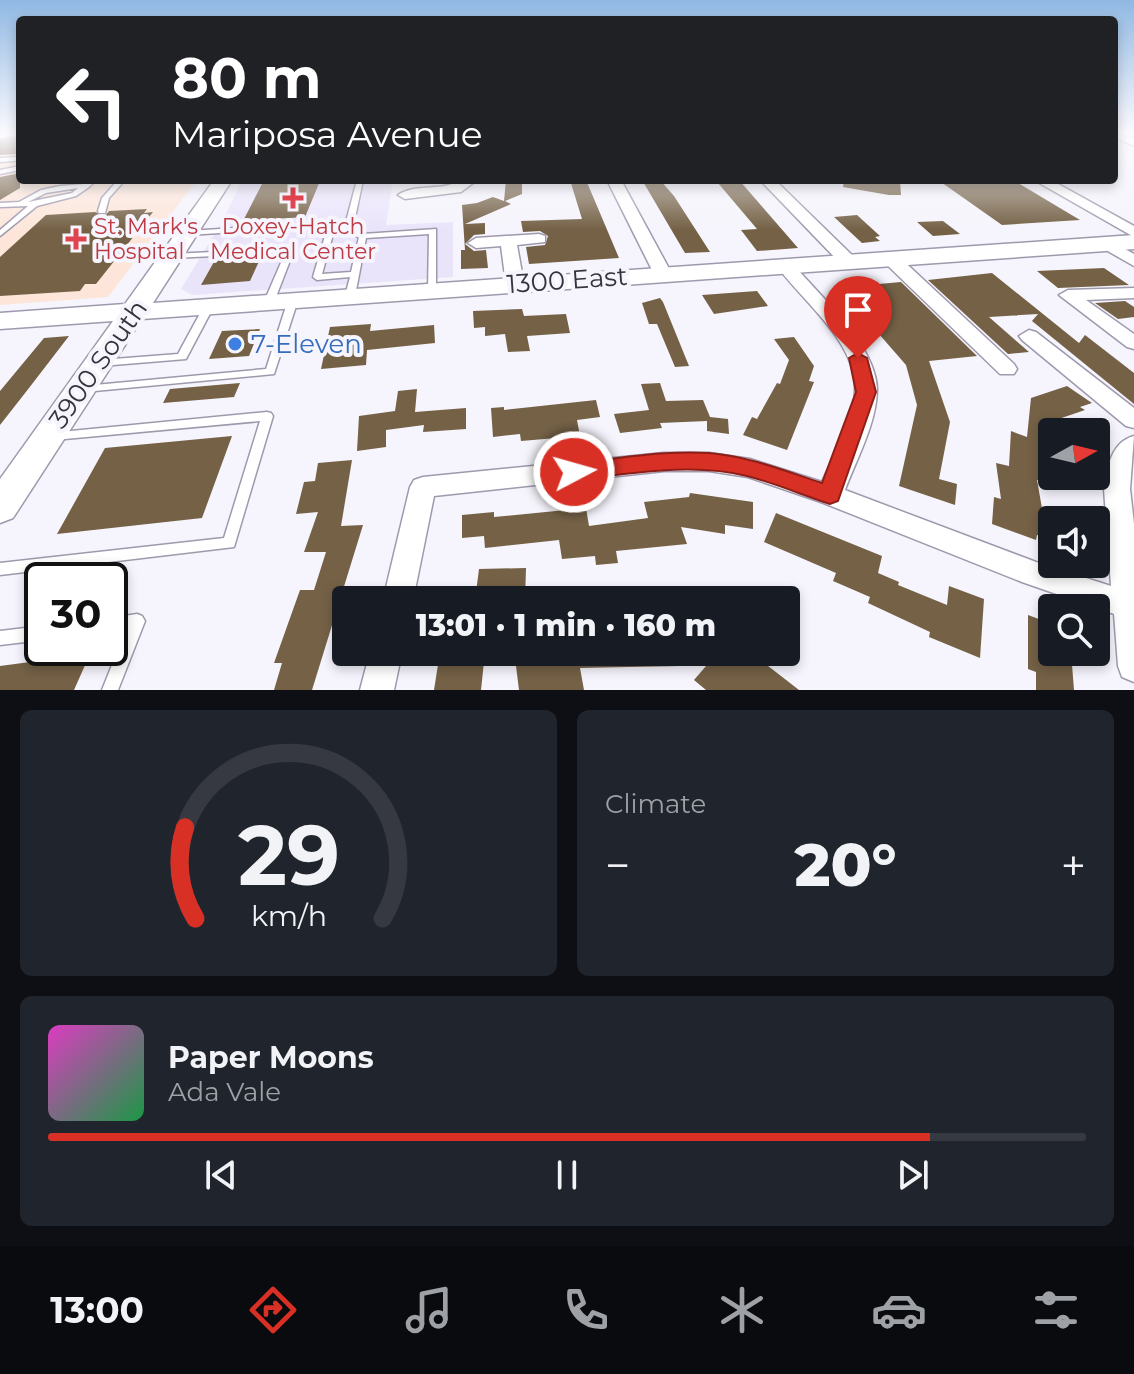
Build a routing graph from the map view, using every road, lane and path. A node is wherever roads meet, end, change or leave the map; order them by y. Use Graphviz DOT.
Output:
graph roads {
  1 [pos="83,184"];
  2 [pos="89,184"];
  3 [pos="118,184"];
  4 [pos="220,184"];
  5 [pos="359,184"];
  6 [pos="463,184"];
  7 [pos="616,184"];
  8 [pos="771,184"];
  9 [pos="1048,184"];
  10 [pos="405,195"];
  11 [pos="21,204"];
  12 [pos="35,204"];
  13 [pos="0,205"];
  14 [pos="102,211"];
  15 [pos="336,229"];
  16 [pos="1134,232"];
  17 [pos="188,233"];
  18 [pos="0,234"];
  19 [pos="363,236"];
  20 [pos="539,239"];
  21 [pos="508,241"];
  22 [pos="1134,242"];
  23 [pos="476,243"];
  24 [pos="1105,243"];
  25 [pos="251,252"];
  26 [pos="233,253"];
  27 [pos="172,256"];
  28 [pos="890,258"];
  29 [pos="848,261"];
  30 [pos="1134,261"];
  31 [pos="785,266"];
  32 [pos="663,274"];
  33 [pos="515,284"];
  34 [pos="353,285"];
  35 [pos="432,290"];
  36 [pos="1134,293"];
  37 [pos="281,301"];
  38 [pos="209,306"];
  39 [pos="135,312"];
  40 [pos="0,321"];
  41 [pos="1029,336"];
  42 [pos="1134,343"];
  43 [pos="1007,369"];
  44 [pos="88,376"];
  45 [pos="1134,420"];
  46 [pos="48,436"];
  47 [pos="1134,444"];
  48 [pos="830,495"];
  49 [pos="0,508"];
  50 [pos="0,569"];
  51 [pos="401,586"];
  52 [pos="1128,605"];
  53 [pos="128,622"];
  54 [pos="24,635"];
  55 [pos="0,638"];
  56 [pos="128,644"];
  57 [pos="119,666"];
  58 [pos="383,666"];
  59 [pos="1134,666"];
  60 [pos="110,690"];
  61 [pos="377,690"];
  1 -- 11 [label="lane"];
  2 -- 12 [label="lane"];
  3 -- 14 [label="lane"];
  4 -- 17 [label="main road, 3900 South"];
  5 -- 15 [label="lane"];
  6 -- 10 [label="street"];
  7 -- 32 [label="street"];
  8 -- 29 [label="street"];
  9 -- 16 [label="street"];
  11 -- 12 [label="lane"];
  11 -- 13 [label="lane"];
  12 -- 18 [label="lane"];
  15 -- 17 [label="lane"];
  15 -- 19 [label="lane"];
  15 -- 34 [label="lane"];
  17 -- 27 [label="main road, 3900 South"];
  19 -- 34 [label="lane"];
  19 -- 35 [label="lane"];
  20 -- 21 [label="street"];
  21 -- 23 [label="street"];
  21 -- 33 [label="street"];
  22 -- 24 [label="main road, 1300 East"];
  24 -- 28 [label="main road, 1300 East"];
  24 -- 30 [label="street"];
  25 -- 37 [label="lane"];
  26 -- 27 [label="lane"];
  27 -- 39 [label="main road, 3900 South"];
  28 -- 29 [label="main road, 1300 East"];
  28 -- 43 [label="street"];
  29 -- 31 [label="main road, 1300 East"];
  31 -- 32 [label="main road, 1300 East"];
  31 -- 48 [label="street"];
  32 -- 33 [label="main road, 1300 East"];
  33 -- 35 [label="main road, 1300 East"];
  34 -- 35 [label="main road, 1300 East"];
  34 -- 37 [label="main road, 1300 East"];
  36 -- 42 [label="street"];
  37 -- 38 [label="main road, 1300 East"];
  37 -- 44 [label="lane"];
  38 -- 39 [label="main road, 1300 East"];
  38 -- 44 [label="lane"];
  39 -- 40 [label="main road, 1300 East"];
  39 -- 44 [label="main road, 3900 South"];
  41 -- 45 [label="street"];
  44 -- 46 [label="main road, 3900 South"];
  46 -- 49 [label="main road, 3900 South"];
  46 -- 50 [label="lane"];
  47 -- 52 [label="street"];
  48 -- 51 [label="street"];
  48 -- 52 [label="street"];
  52 -- 59 [label="street"];
  53 -- 56 [label="lane"];
  54 -- 55 [label="lane"];
  57 -- 60 [label="lane"];
  58 -- 61 [label="street"];
}
